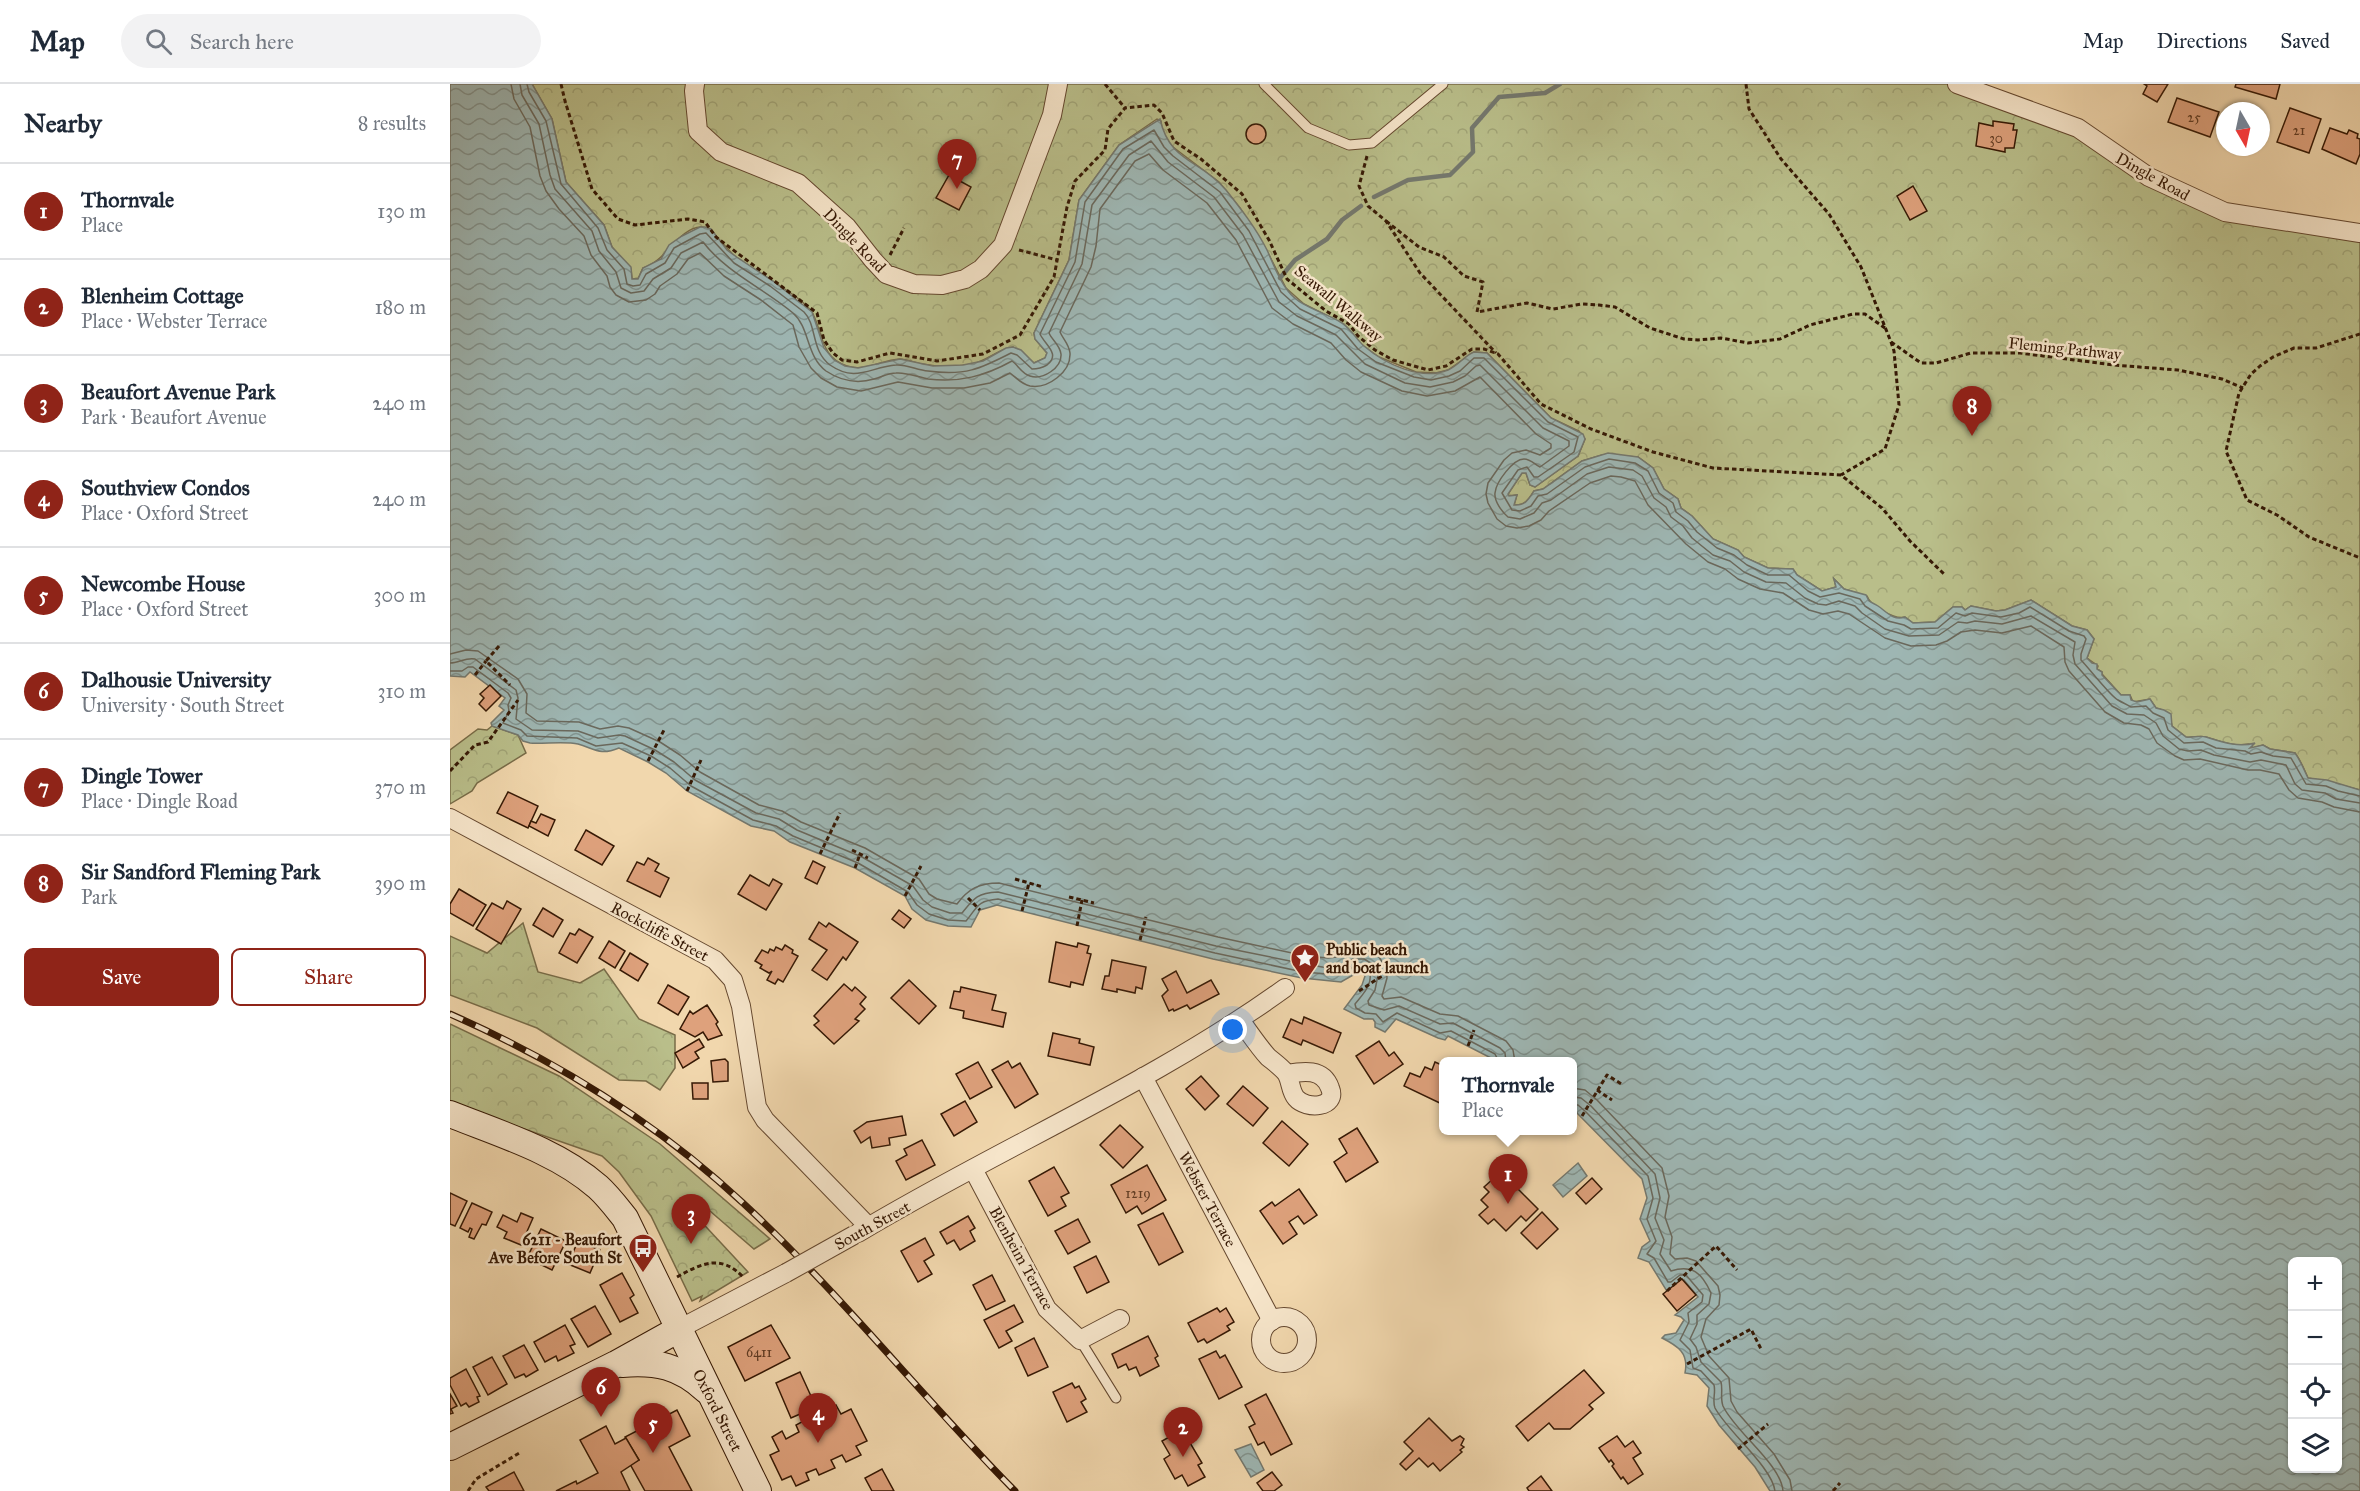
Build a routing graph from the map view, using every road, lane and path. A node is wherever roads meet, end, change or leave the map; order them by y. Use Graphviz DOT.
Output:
graph roads {
  1 [pos="561,84"];
  2 [pos="695,84"];
  3 [pos="1058,84"];
  4 [pos="1105,84"];
  5 [pos="1264,84"];
  6 [pos="1443,84"];
  7 [pos="1746,84"];
  8 [pos="1958,84"];
  9 [pos="1125,108"];
  10 [pos="1372,143"];
  11 [pos="1386,221"];
  12 [pos="904,228"];
  13 [pos="2360,233"];
  14 [pos="1003,245"];
  15 [pos="1057,260"];
  16 [pos="882,269"];
  17 [pos="1885,328"];
  18 [pos="2360,334"];
  19 [pos="1891,342"];
  20 [pos="1498,354"];
  21 [pos="2243,388"];
  22 [pos="1841,475"];
  23 [pos="2360,558"];
  24 [pos="1945,575"];
  25 [pos="499,646"];
  26 [pos="486,661"];
  27 [pos="475,675"];
  28 [pos="510,685"];
  29 [pos="518,699"];
  30 [pos="664,730"];
  31 [pos="701,760"];
  32 [pos="648,762"];
  33 [pos="450,771"];
  34 [pos="687,791"];
  35 [pos="840,813"];
  36 [pos="450,818"];
  37 [pos="852,850"];
  38 [pos="820,854"];
  39 [pos="860,854"];
  40 [pos="868,858"];
  41 [pos="921,866"];
  42 [pos="855,868"];
  43 [pos="1016,879"];
  44 [pos="1029,883"];
  45 [pos="1042,887"];
  46 [pos="905,897"];
  47 [pos="1070,897"];
  48 [pos="968,898"];
  49 [pos="1082,900"];
  50 [pos="1094,903"];
  51 [pos="980,910"];
  52 [pos="1022,911"];
  53 [pos="1146,917"];
  54 [pos="1077,926"];
  55 [pos="1140,940"];
  56 [pos="1385,974"];
  57 [pos="1285,988"];
  58 [pos="1359,991"];
  59 [pos="1240,1020"];
  60 [pos="1474,1030"];
  61 [pos="1468,1046"];
  62 [pos="1287,1074"];
  63 [pos="1143,1077"];
  64 [pos="1623,1084"];
  65 [pos="1597,1090"];
  66 [pos="1612,1100"];
  67 [pos="450,1114"];
  68 [pos="1582,1116"];
  69 [pos="973,1169"];
  70 [pos="861,1231"];
  71 [pos="1737,1270"];
  72 [pos="675,1277"];
  73 [pos="752,1291"];
  74 [pos="1667,1291"];
  75 [pos="1120,1319"];
  76 [pos="1272,1321"];
  77 [pos="679,1329"];
  78 [pos="1080,1340"];
  79 [pos="1761,1349"];
  80 [pos="616,1364"];
  81 [pos="1687,1364"];
  82 [pos="711,1394"];
  83 [pos="1116,1398"];
  84 [pos="1768,1424"];
  85 [pos="450,1447"];
  86 [pos="1738,1449"];
  87 [pos="521,1452"];
  88 [pos="1840,1483"];
  89 [pos="468,1491"];
  90 [pos="758,1491"];
  91 [pos="1833,1491"];
  1 -- 15 [label="path"];
  2 -- 16 [label="street, Dingle Road"];
  3 -- 14 [label="street, Dingle Road"];
  4 -- 9 [label="path"];
  5 -- 10 [label="lane"];
  6 -- 10 [label="lane"];
  7 -- 17 [label="path"];
  8 -- 13 [label="street, Dingle Road"];
  9 -- 15 [label="path"];
  9 -- 20 [label="path, Seawall Walkway"];
  10 -- 11 [label="path"];
  11 -- 17 [label="path"];
  11 -- 20 [label="path"];
  12 -- 16 [label="path"];
  14 -- 15 [label="path"];
  14 -- 16 [label="street, Dingle Road"];
  17 -- 19 [label="path"];
  18 -- 21 [label="path"];
  19 -- 21 [label="path, Fleming Pathway"];
  19 -- 22 [label="path"];
  20 -- 22 [label="path"];
  21 -- 23 [label="path"];
  22 -- 24 [label="path"];
  25 -- 26 [label="path"];
  26 -- 27 [label="path"];
  26 -- 28 [label="path"];
  29 -- 33 [label="path"];
  30 -- 32 [label="path"];
  31 -- 34 [label="path"];
  35 -- 38 [label="path"];
  36 -- 70 [label="street, Rockcliffe Street"];
  37 -- 39 [label="path"];
  39 -- 40 [label="path"];
  39 -- 42 [label="path"];
  41 -- 46 [label="path"];
  43 -- 44 [label="path"];
  44 -- 45 [label="path"];
  44 -- 52 [label="path"];
  47 -- 49 [label="path"];
  48 -- 51 [label="path"];
  49 -- 50 [label="path"];
  49 -- 54 [label="path"];
  53 -- 55 [label="path"];
  56 -- 58 [label="path"];
  57 -- 59 [label="street, South Street"];
  59 -- 62 [label="street"];
  59 -- 63 [label="street, South Street"];
  60 -- 61 [label="path"];
  63 -- 69 [label="street, South Street"];
  63 -- 76 [label="street, Webster Terrace"];
  64 -- 65 [label="path"];
  65 -- 66 [label="path"];
  65 -- 68 [label="path"];
  67 -- 77 [label="main road, Oxford Street"];
  69 -- 70 [label="street, South Street"];
  69 -- 78 [label="street, Blenheim Terrace"];
  70 -- 73 [label="street, South Street, bridge"];
  71 -- 74 [label="path"];
  72 -- 73 [label="path"];
  73 -- 77 [label="street, South Street"];
  75 -- 78 [label="street"];
  77 -- 80 [label="main road, South Street"];
  77 -- 82 [label="main road, Oxford Street"];
  78 -- 83 [label="lane, Blenheim Terrace"];
  79 -- 81 [label="path"];
  80 -- 82 [label="main road"];
  80 -- 85 [label="main road, South Street"];
  82 -- 90 [label="main road, Oxford Street"];
  84 -- 86 [label="path"];
  87 -- 89 [label="path"];
  88 -- 91 [label="path"];
}
